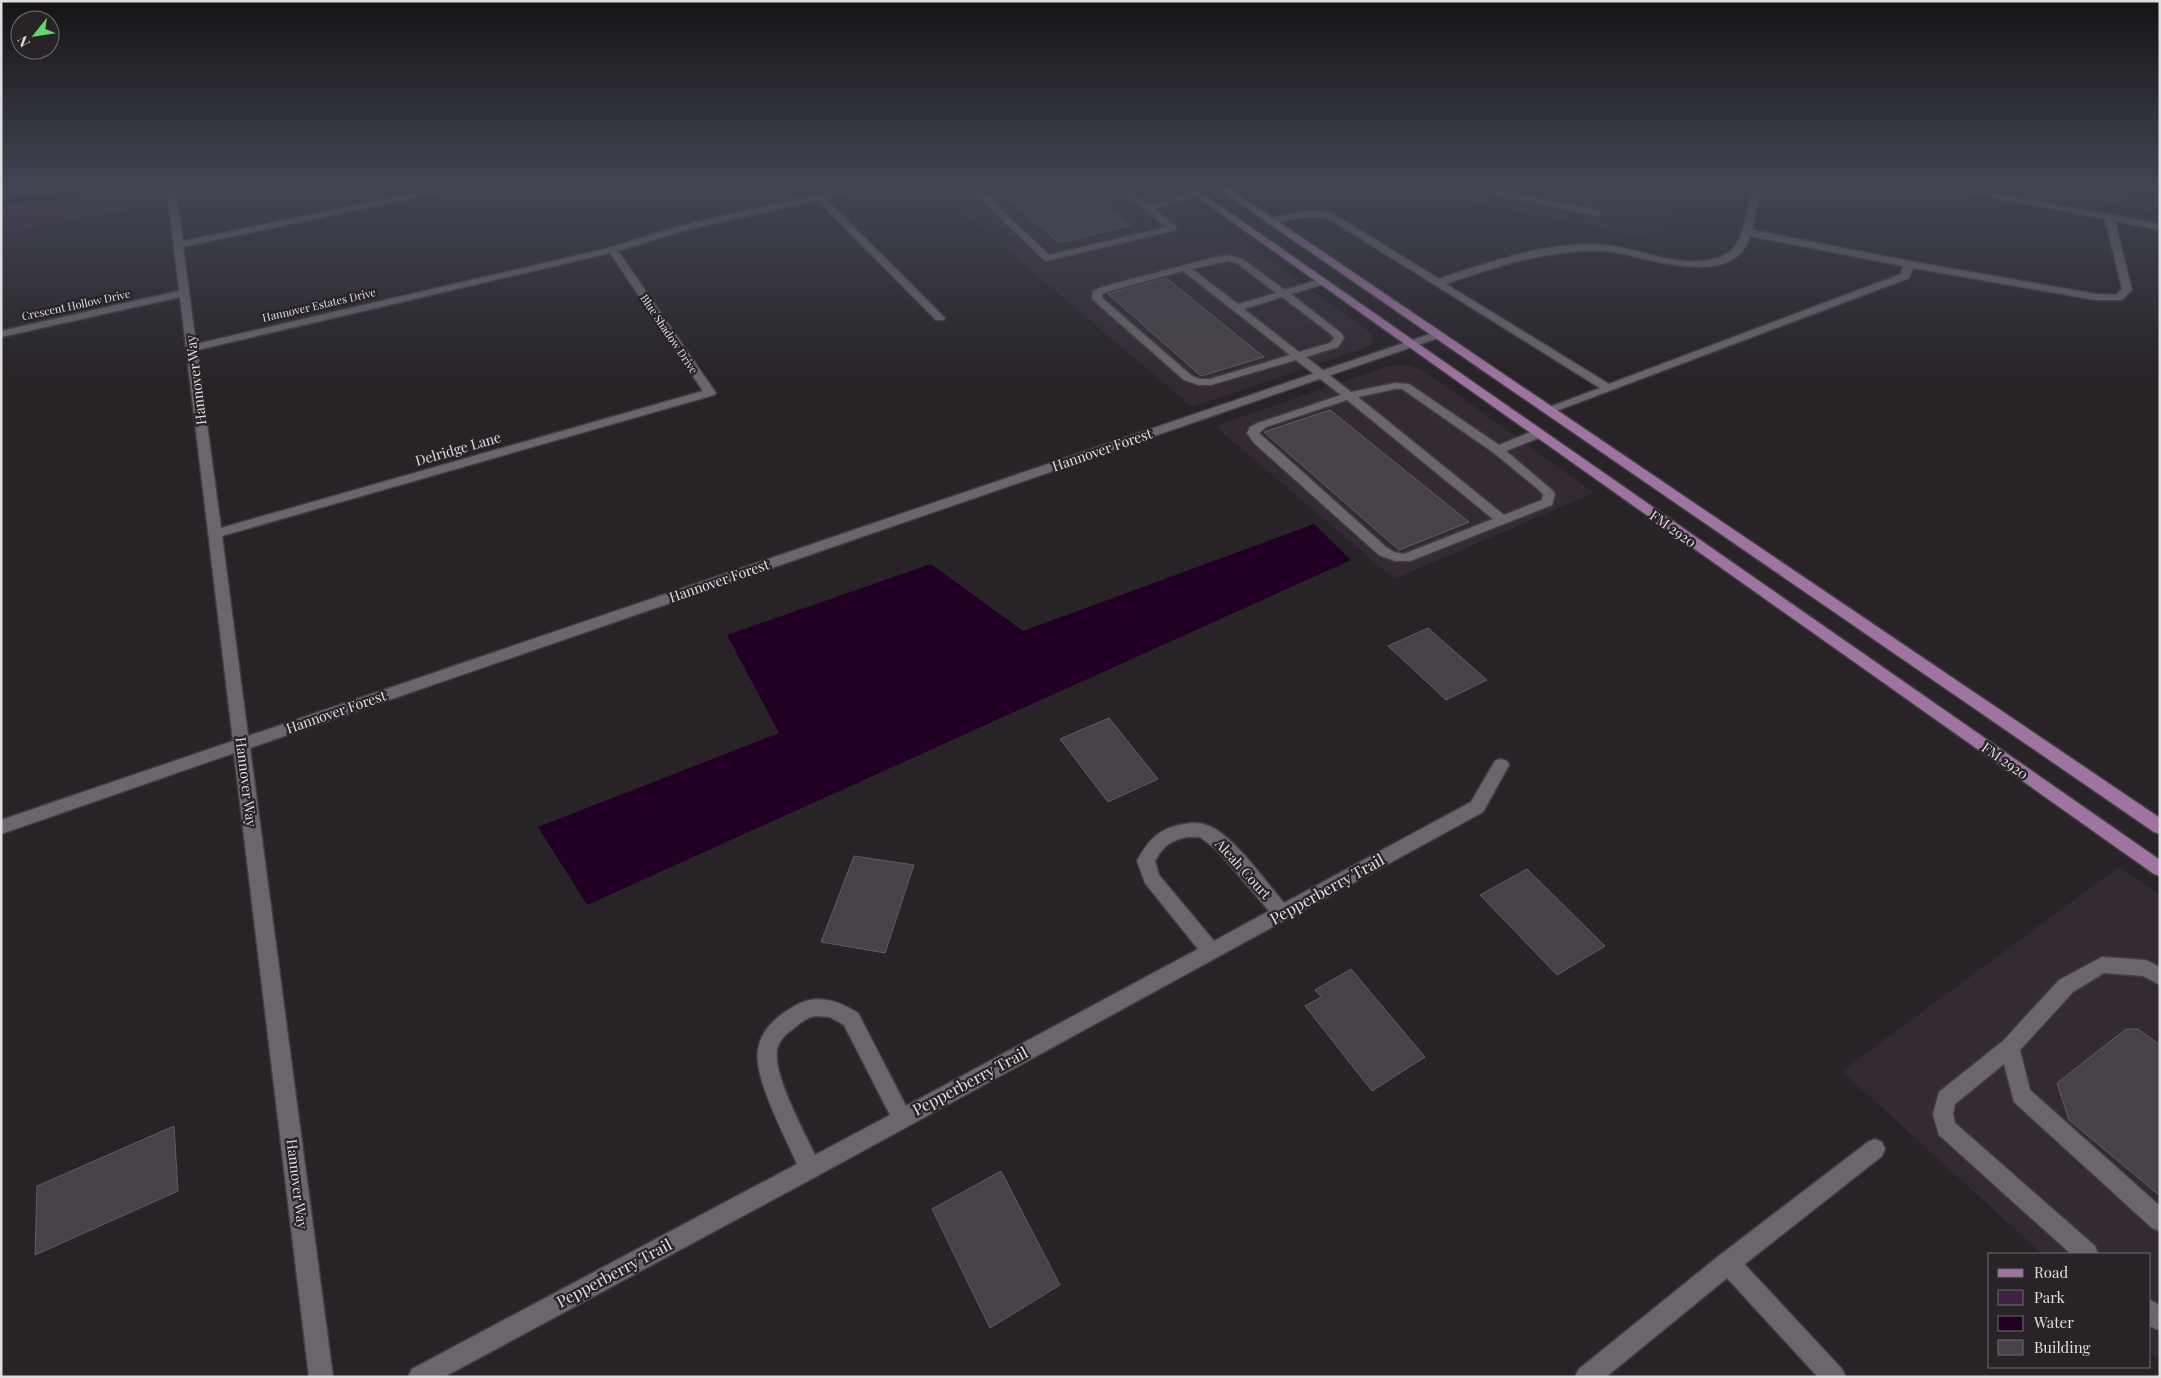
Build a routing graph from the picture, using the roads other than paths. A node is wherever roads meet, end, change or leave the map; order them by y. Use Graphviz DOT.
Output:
graph roads {
  1 [pos="179,251"];
  2 [pos="606,251"];
  3 [pos="613,251"];
  4 [pos="873,251"];
  5 [pos="1040,251"];
  6 [pos="1075,251"];
  7 [pos="1277,251"];
  8 [pos="1313,251"];
  9 [pos="1387,251"];
  10 [pos="1559,251"];
  11 [pos="1626,251"];
  12 [pos="1736,251"];
  13 [pos="1844,251"];
  14 [pos="2117,251"];
  15 [pos="1909,264"];
  16 [pos="1186,268"];
  17 [pos="1321,282"];
  18 [pos="1438,283"];
  19 [pos="185,293"];
  20 [pos="1283,294"];
  21 [pos="1236,308"];
  22 [pos="940,318"];
  23 [pos="1,334"];
  24 [pos="1437,336"];
  25 [pos="1411,345"];
  26 [pos="192,348"];
  27 [pos="1298,357"];
  28 [pos="1322,375"];
  29 [pos="1608,388"];
  30 [pos="710,393"];
  31 [pos="1349,396"];
  32 [pos="1548,411"];
  33 [pos="1537,434"];
  34 [pos="1498,450"];
  35 [pos="1503,520"];
  36 [pos="215,534"];
  37 [pos="241,744"];
  38 [pos="1501,765"];
  39 [pos="1,827"];
  40 [pos="2160,827"];
  41 [pos="2160,869"];
  42 [pos="1282,913"];
  43 [pos="1211,951"];
  44 [pos="2160,977"];
  45 [pos="2010,1047"];
  46 [pos="902,1118"];
  47 [pos="1875,1149"];
  48 [pos="810,1169"];
  49 [pos="2160,1220"];
  50 [pos="2086,1253"];
  51 [pos="1728,1263"];
  52 [pos="321,1377"];
  53 [pos="420,1377"];
  54 [pos="1587,1377"];
  55 [pos="1834,1377"];
  1 -- 19 [label="street, Hannover Way"];
  2 -- 26 [label="street, Hannover Estates Drive"];
  3 -- 30 [label="street, Blue Shadow Drive"];
  4 -- 22 [label="street"];
  5 -- 6 [label="street"];
  7 -- 17 [label="main road, FM 2920 / FM 2920"];
  8 -- 24 [label="main road, FM 2920 / FM 2920"];
  9 -- 18 [label="street"];
  10 -- 18 [label="street"];
  11 -- 12 [label="street"];
  13 -- 15 [label="street"];
  14 -- 15 [label="street"];
  15 -- 29 [label="street"];
  16 -- 20 [label="street"];
  16 -- 21 [label="street"];
  16 -- 27 [label="street"];
  17 -- 20 [label="street"];
  17 -- 25 [label="main road, FM 2920 / FM 2920"];
  18 -- 29 [label="street"];
  19 -- 23 [label="street, Crescent Hollow Drive"];
  19 -- 26 [label="street, Hannover Way"];
  20 -- 21 [label="street"];
  20 -- 27 [label="street"];
  21 -- 27 [label="street"];
  24 -- 25 [label="street, Hannover Forest"];
  24 -- 32 [label="main road, FM 2920 / FM 2920"];
  25 -- 28 [label="street, Hannover Forest"];
  25 -- 33 [label="main road, FM 2920 / FM 2920"];
  26 -- 36 [label="street, Hannover Way"];
  27 -- 28 [label="street"];
  28 -- 31 [label="street"];
  28 -- 37 [label="street, Hannover Forest"];
  29 -- 32 [label="street"];
  30 -- 36 [label="street, Delridge Lane"];
  31 -- 34 [label="street"];
  31 -- 35 [label="street"];
  31 -- 35 [label="street"];
  32 -- 40 [label="main road, FM 2920 / FM 2920"];
  33 -- 34 [label="street"];
  33 -- 41 [label="main road, FM 2920 / FM 2920"];
  34 -- 35 [label="street"];
  36 -- 37 [label="street, Hannover Way"];
  37 -- 39 [label="street, Hannover Forest"];
  37 -- 52 [label="street, Hannover Way"];
  38 -- 42 [label="street, Pepperberry Trail"];
  42 -- 43 [label="street, Pepperberry Trail"];
  42 -- 43 [label="street, Aleah Court"];
  43 -- 46 [label="street, Pepperberry Trail"];
  44 -- 45 [label="street"];
  45 -- 49 [label="street"];
  45 -- 50 [label="street"];
  46 -- 48 [label="street, Pepperberry Trail"];
  46 -- 48 [label="street"];
  47 -- 51 [label="street"];
  48 -- 53 [label="street, Pepperberry Trail"];
  51 -- 54 [label="street"];
  51 -- 55 [label="street"];
}
